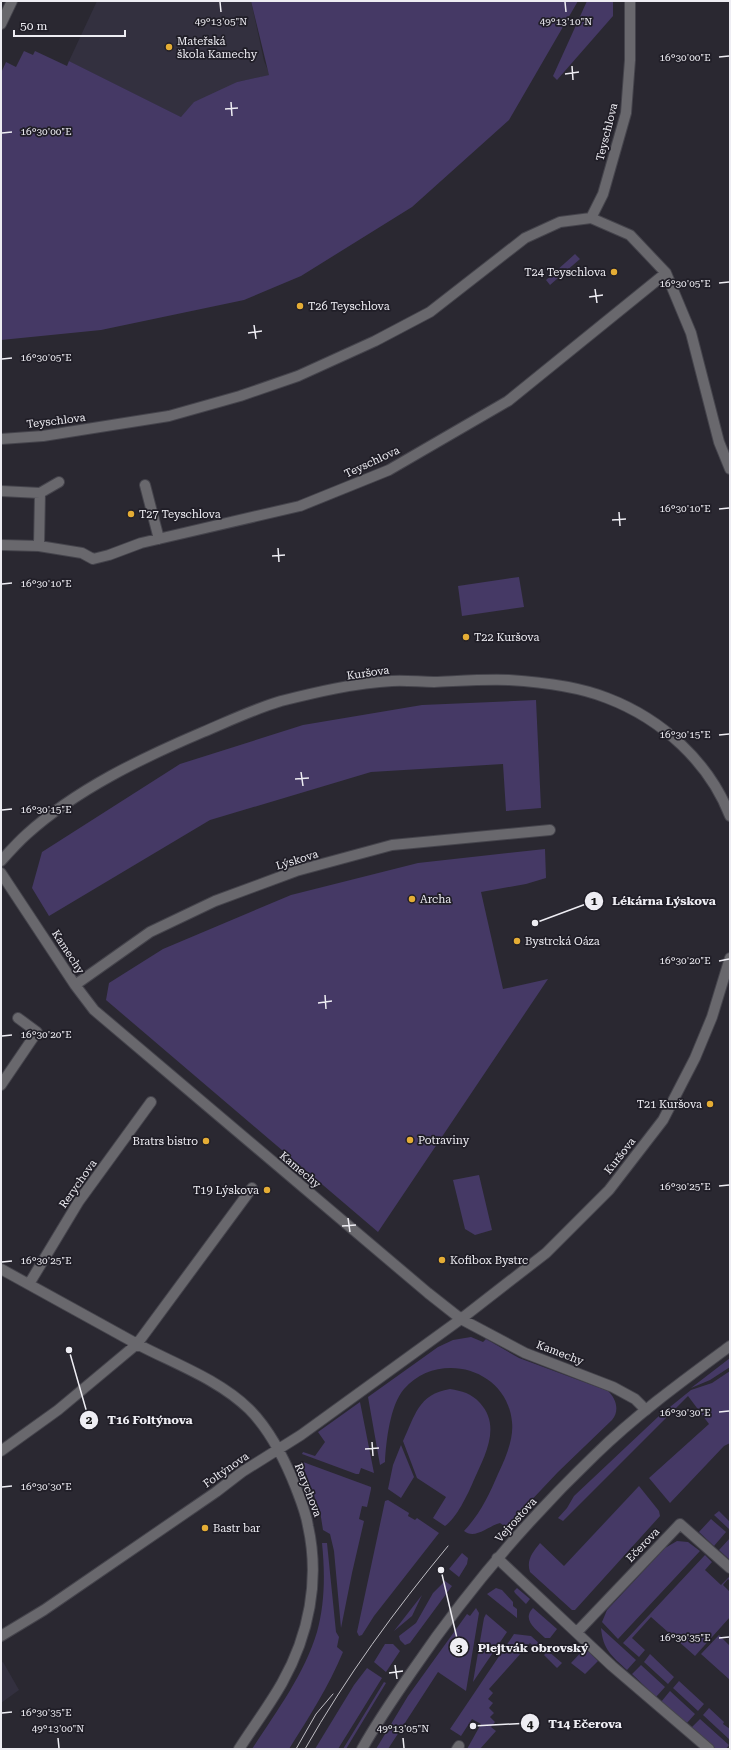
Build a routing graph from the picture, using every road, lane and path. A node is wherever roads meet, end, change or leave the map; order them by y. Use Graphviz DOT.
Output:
graph roads {
  1 [pos="12,1"];
  2 [pos="630,1"];
  3 [pos="1,24"];
  4 [pos="591,218"];
  5 [pos="666,273"];
  6 [pos="1,439"];
  7 [pos="730,469"];
  8 [pos="59,482"];
  9 [pos="145,485"];
  10 [pos="1,491"];
  11 [pos="40,493"];
  12 [pos="159,539"];
  13 [pos="1,545"];
  14 [pos="39,546"];
  15 [pos="730,816"];
  16 [pos="550,830"];
  17 [pos="1,861"];
  18 [pos="1,873"];
  19 [pos="730,958"];
  20 [pos="75,985"];
  21 [pos="18,1018"];
  22 [pos="1,1085"];
  23 [pos="151,1102"];
  24 [pos="252,1188"];
  25 [pos="1,1269"];
  26 [pos="29,1284"];
  27 [pos="461,1319"];
  28 [pos="137,1344"];
  29 [pos="730,1346"];
  30 [pos="646,1410"];
  31 [pos="278,1450"];
  32 [pos="1,1451"];
  33 [pos="497,1558"];
  34 [pos="730,1568"];
  35 [pos="577,1632"];
  36 [pos="1,1636"];
  37 [pos="238,1749"];
  38 [pos="362,1749"];
  39 [pos="709,1749"];
  1 -- 3 [label="street"];
  2 -- 4 [label="street, Teyschlova"];
  4 -- 5 [label="street"];
  4 -- 6 [label="street, Teyschlova"];
  5 -- 7 [label="street"];
  5 -- 12 [label="street, Teyschlova"];
  8 -- 11 [label="street"];
  9 -- 12 [label="street"];
  10 -- 11 [label="street"];
  11 -- 14 [label="street"];
  12 -- 14 [label="street, Teyschlova"];
  13 -- 14 [label="street, Teyschlova"];
  15 -- 17 [label="street, Kuršova"];
  16 -- 20 [label="street, Lýskova"];
  18 -- 20 [label="street, Kamechy"];
  19 -- 27 [label="street, Kuršova"];
  20 -- 27 [label="street, Kamechy"];
  21 -- 22 [label="street"];
  23 -- 26 [label="street, Rerychova"];
  24 -- 28 [label="street"];
  25 -- 26 [label="street, Rerychova"];
  26 -- 28 [label="street, Rerychova"];
  27 -- 30 [label="street, Kamechy"];
  27 -- 31 [label="street, Foltýnova"];
  28 -- 31 [label="street, Rerychova"];
  28 -- 32 [label="street"];
  29 -- 30 [label="street, Vejrostova"];
  30 -- 33 [label="street, Vejrostova"];
  31 -- 36 [label="street, Foltýnova"];
  31 -- 37 [label="street, Rerychova"];
  33 -- 35 [label="street"];
  33 -- 38 [label="street, Vejrostova"];
  34 -- 35 [label="street, Ečerova"];
  35 -- 39 [label="street"];
}
